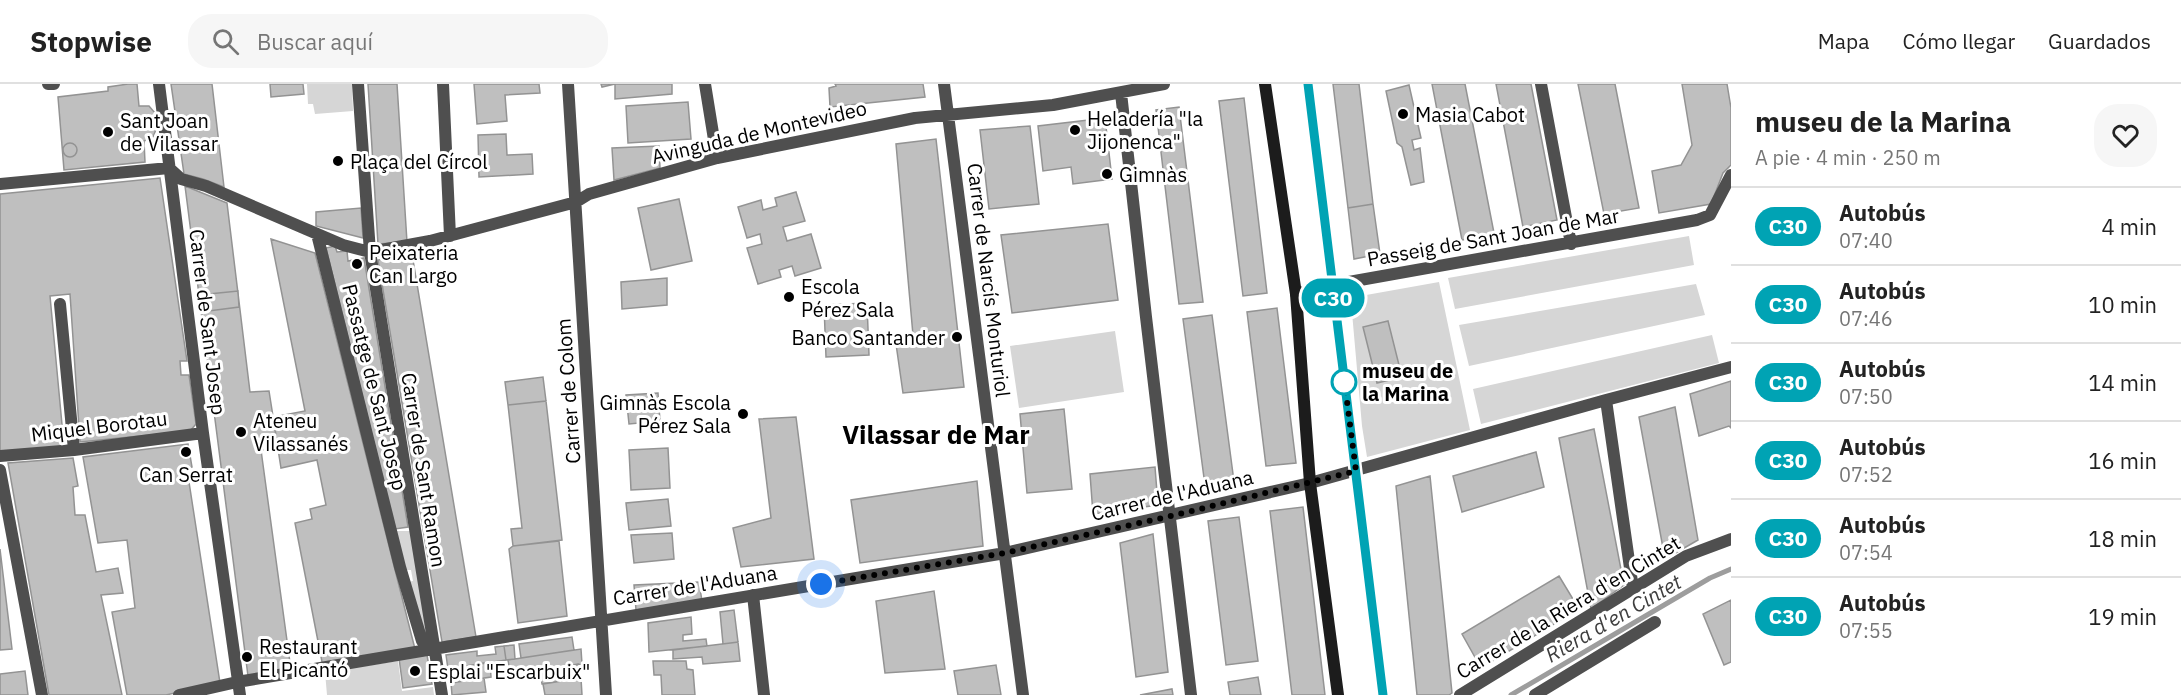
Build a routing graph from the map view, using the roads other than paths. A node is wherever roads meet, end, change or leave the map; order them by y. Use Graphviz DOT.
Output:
graph roads {
  1 [pos="48,84"];
  2 [pos="54,84"];
  3 [pos="159,84"];
  4 [pos="357,84"];
  5 [pos="443,84"];
  6 [pos="568,84"];
  7 [pos="705,84"];
  8 [pos="944,84"];
  9 [pos="1164,84"];
  10 [pos="1264,84"];
  11 [pos="1308,84"];
  12 [pos="1541,84"];
  13 [pos="1121,93"];
  14 [pos="948,114"];
  15 [pos="717,158"];
  16 [pos="169,168"];
  17 [pos="1731,175"];
  18 [pos="0,184"];
  19 [pos="576,202"];
  20 [pos="317,234"];
  21 [pos="450,236"];
  22 [pos="1571,244"];
  23 [pos="370,252"];
  24 [pos="1332,285"];
  25 [pos="1296,294"];
  26 [pos="60,304"];
  27 [pos="1730,368"];
  28 [pos="1606,400"];
  29 [pos="203,433"];
  30 [pos="74,450"];
  31 [pos="0,456"];
  32 [pos="0,470"];
  33 [pos="1356,471"];
  34 [pos="1310,483"];
  35 [pos="1171,516"];
  36 [pos="1731,539"];
  37 [pos="1005,553"];
  38 [pos="1633,589"];
  39 [pos="753,595"];
  40 [pos="601,620"];
  41 [pos="1655,622"];
  42 [pos="434,649"];
  43 [pos="238,689"];
  44 [pos="42,695"];
  45 [pos="179,695"];
  46 [pos="442,695"];
  47 [pos="606,695"];
  48 [pos="764,695"];
  49 [pos="1023,695"];
  50 [pos="1191,695"];
  51 [pos="1338,695"];
  52 [pos="1383,695"];
  53 [pos="1460,695"];
  54 [pos="1535,695"];
  1 -- 2 [label="street"];
  3 -- 16 [label="street, Carrer de Sant Josep"];
  4 -- 23 [label="street, Carrer de Sant Ramon"];
  5 -- 21 [label="street"];
  6 -- 19 [label="street, Carrer de Colom"];
  7 -- 15 [label="street"];
  8 -- 14 [label="street, Carrer de Narcís Monturiol"];
  9 -- 13 [label="street, Avinguda de Montevideo"];
  10 -- 25 [label="street"];
  11 -- 24 [label="street"];
  12 -- 22 [label="street"];
  13 -- 14 [label="street, Avinguda de Montevideo"];
  13 -- 35 [label="street"];
  14 -- 15 [label="street, Avinguda de Montevideo"];
  14 -- 37 [label="street, Carrer de Narcís Monturiol"];
  15 -- 19 [label="street, Avinguda de Montevideo"];
  16 -- 18 [label="street"];
  16 -- 20 [label="street"];
  16 -- 29 [label="street, Carrer de Sant Josep"];
  17 -- 22 [label="street, Passeig de Sant Joan de Mar"];
  19 -- 21 [label="street, Avinguda de Montevideo"];
  19 -- 40 [label="street, Carrer de Colom"];
  20 -- 23 [label="street"];
  20 -- 42 [label="street, Passatge de Sant Josep"];
  21 -- 23 [label="street, Avinguda de Montevideo"];
  22 -- 24 [label="street, Passeig de Sant Joan de Mar"];
  23 -- 42 [label="street, Carrer de Sant Ramon"];
  24 -- 25 [label="street, Passeig de Sant Joan de Mar"];
  24 -- 33 [label="street"];
  25 -- 34 [label="street"];
  26 -- 30 [label="street"];
  27 -- 28 [label="street"];
  28 -- 33 [label="street"];
  28 -- 38 [label="street"];
  29 -- 30 [label="street, Miquel Borotau"];
  29 -- 43 [label="street, Carrer de Sant Josep"];
  30 -- 31 [label="street, Miquel Borotau"];
  32 -- 44 [label="street"];
  33 -- 34 [label="street, Carrer de l'Aduana"];
  33 -- 52 [label="street"];
  34 -- 35 [label="street, Carrer de l'Aduana"];
  34 -- 51 [label="street"];
  35 -- 37 [label="street, Carrer de l'Aduana"];
  35 -- 50 [label="street"];
  36 -- 38 [label="street, Carrer de la Riera d'en Cintet"];
  37 -- 39 [label="street, Carrer de l'Aduana"];
  37 -- 49 [label="street, Carrer de Narcís Monturiol"];
  38 -- 53 [label="street, Carrer de la Riera d'en Cintet"];
  39 -- 40 [label="street, Carrer de l'Aduana"];
  39 -- 48 [label="street"];
  40 -- 42 [label="street, Carrer de l'Aduana"];
  40 -- 47 [label="street, Carrer de Colom"];
  41 -- 54 [label="street"];
  42 -- 43 [label="street, Carrer de l'Aduana"];
  42 -- 46 [label="street, Carrer de Sant Ramon"];
  43 -- 45 [label="street, Carrer de l'Aduana"];
}
